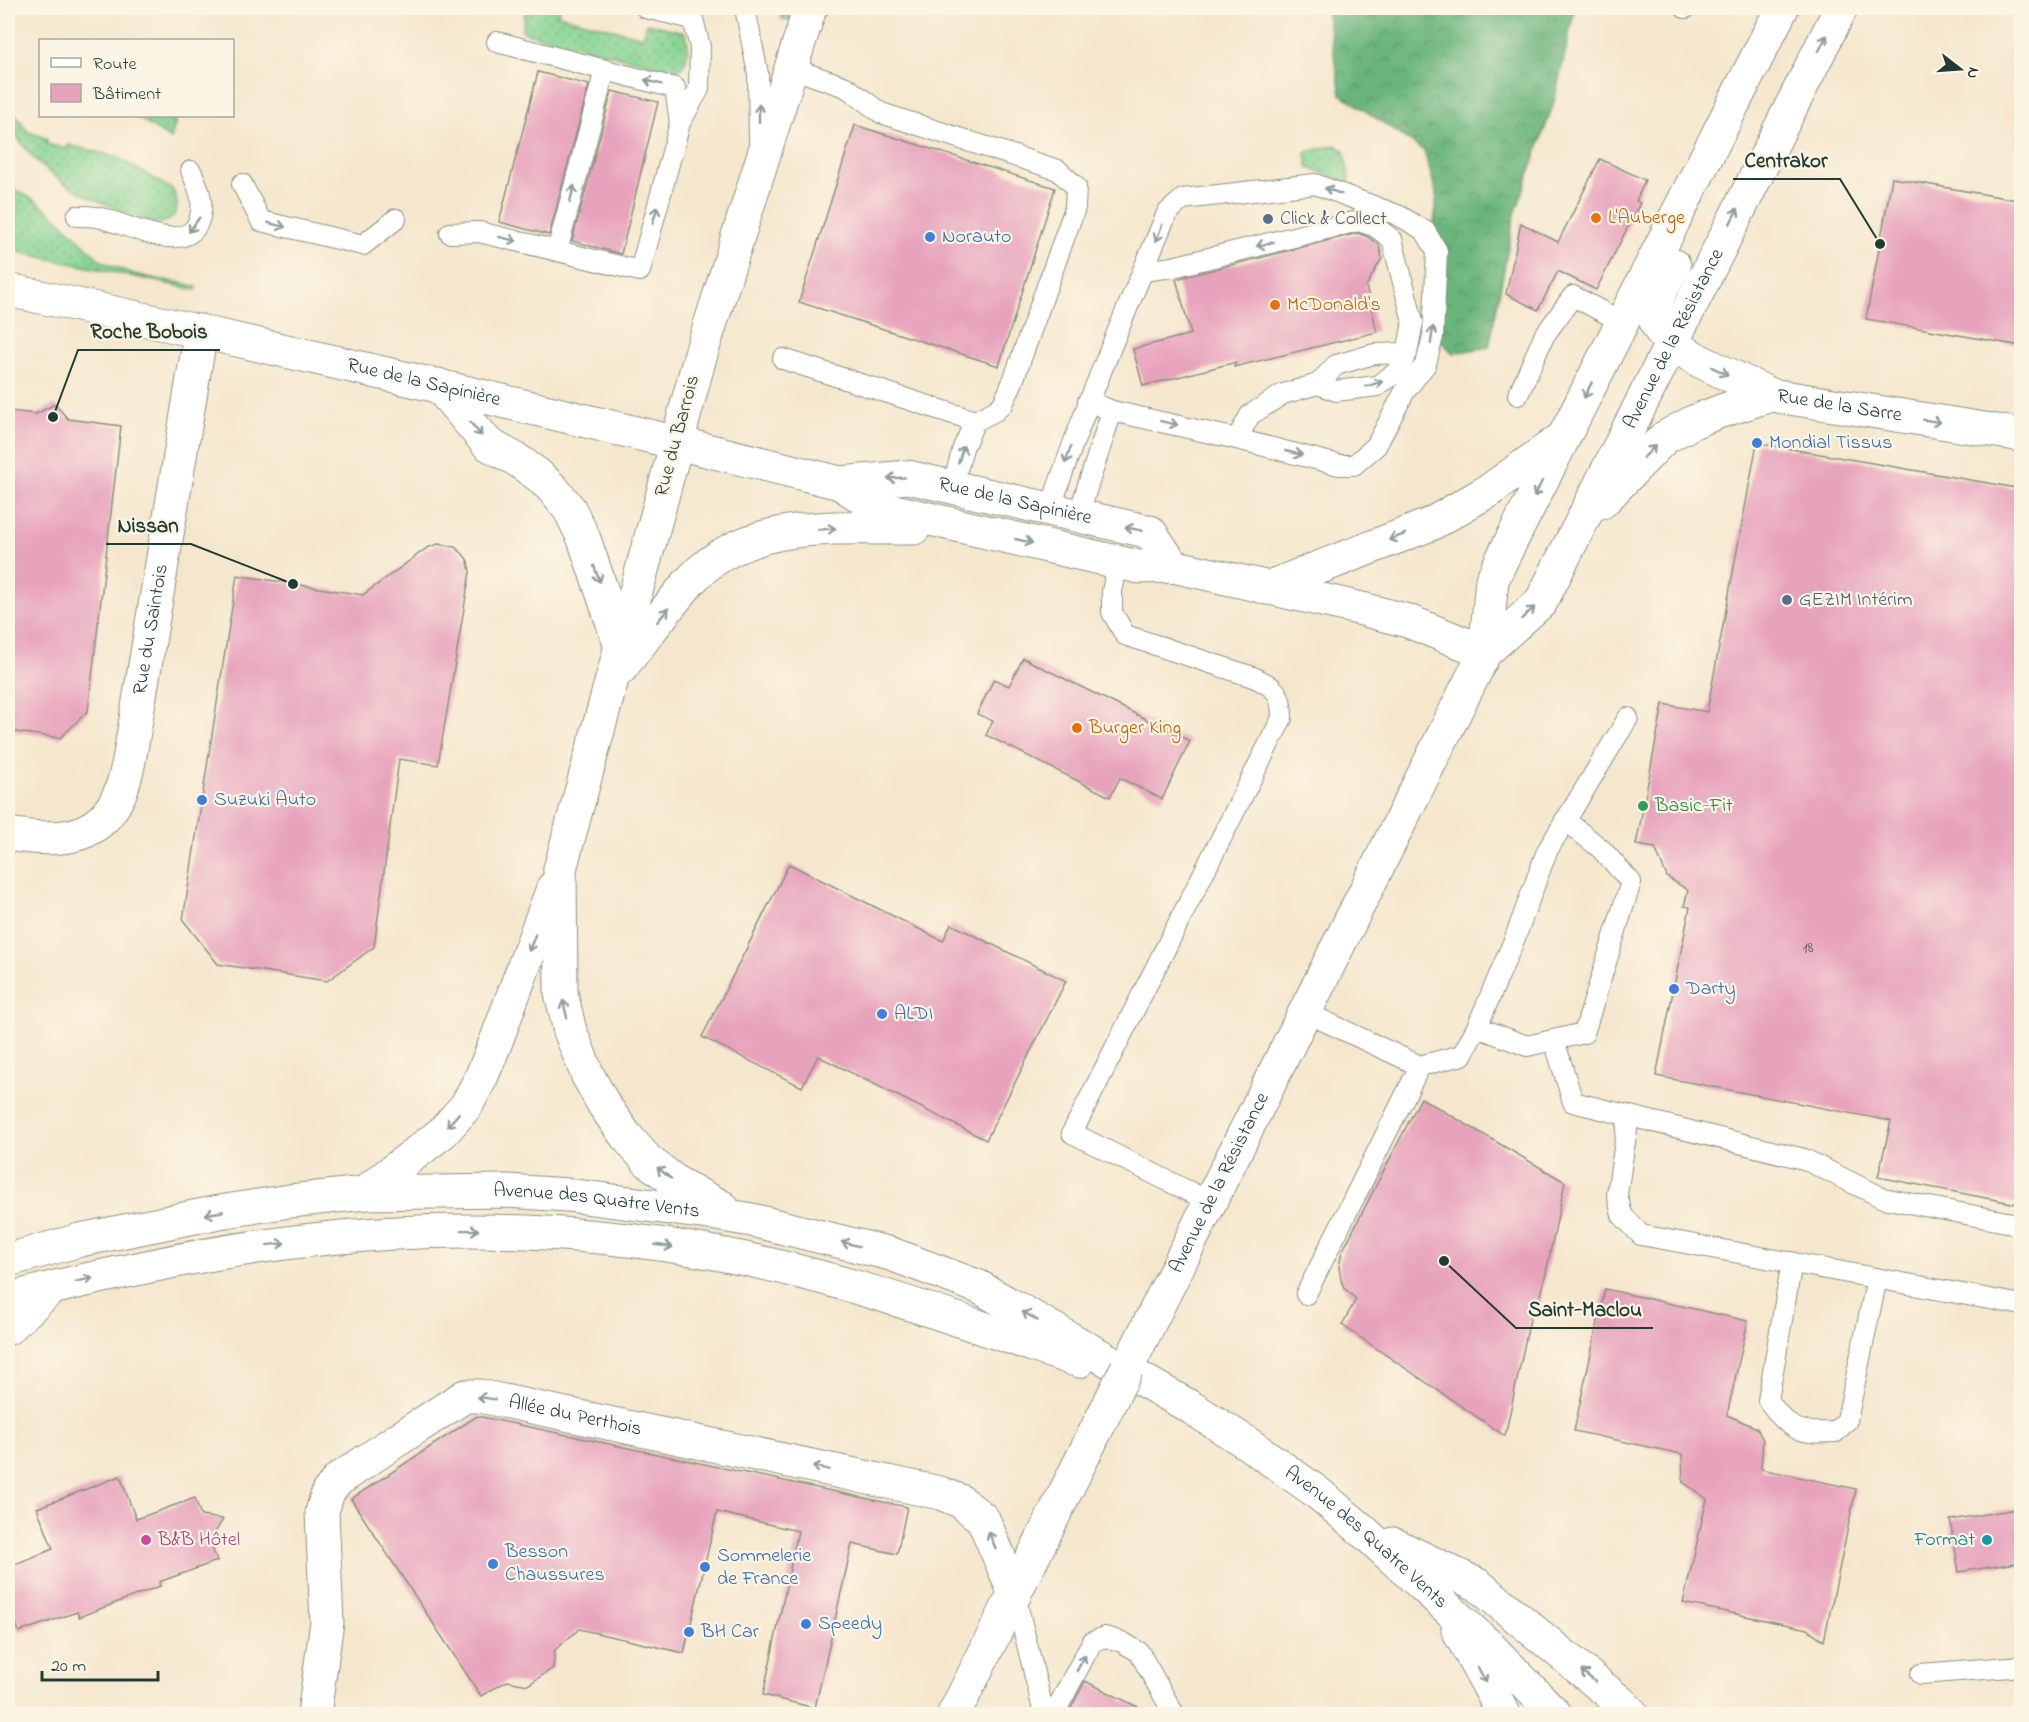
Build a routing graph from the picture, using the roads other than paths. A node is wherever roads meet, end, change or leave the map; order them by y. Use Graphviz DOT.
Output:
graph roads {
  1 [pos="646,8"];
  2 [pos="745,8"];
  3 [pos="810,8"];
  4 [pos="1782,8"];
  5 [pos="1841,8"];
  6 [pos="497,42"];
  7 [pos="791,68"];
  8 [pos="605,70"];
  9 [pos="1740,91"];
  10 [pos="680,123"];
  11 [pos="191,171"];
  12 [pos="759,172"];
  13 [pos="242,184"];
  14 [pos="77,216"];
  15 [pos="396,219"];
  16 [pos="450,233"];
  17 [pos="557,251"];
  18 [pos="1143,271"];
  19 [pos="8,290"];
  20 [pos="1622,322"];
  21 [pos="201,331"];
  22 [pos="1670,343"];
  23 [pos="1407,353"];
  24 [pos="783,359"];
  25 [pos="1318,384"];
  26 [pos="438,385"];
  27 [pos="1518,395"];
  28 [pos="1771,395"];
  29 [pos="1089,401"];
  30 [pos="1112,411"];
  31 [pos="975,421"];
  32 [pos="2022,435"];
  33 [pos="1564,437"];
  34 [pos="1238,439"];
  35 [pos="677,442"];
  36 [pos="840,483"];
  37 [pos="952,488"];
  38 [pos="1064,513"];
  39 [pos="1580,525"];
  40 [pos="967,528"];
  41 [pos="1118,563"];
  42 [pos="1173,566"];
  43 [pos="1267,588"];
  44 [pos="1485,652"];
  45 [pos="617,662"];
  46 [pos="1628,718"];
  47 [pos="1565,820"];
  48 [pos="8,834"];
  49 [pos="560,869"];
  50 [pos="1305,1012"];
  51 [pos="1477,1027"];
  52 [pos="1554,1040"];
  53 [pos="1420,1066"];
  54 [pos="1629,1116"];
  55 [pos="364,1193"];
  56 [pos="1210,1202"];
  57 [pos="752,1220"];
  58 [pos="2022,1225"];
  59 [pos="8,1260"];
  60 [pos="1792,1262"];
  61 [pos="1877,1278"];
  62 [pos="51,1287"];
  63 [pos="1306,1294"];
  64 [pos="8,1300"];
  65 [pos="2022,1305"];
  66 [pos="8,1328"];
  67 [pos="1154,1387"];
  68 [pos="1361,1529"];
  69 [pos="1015,1594"];
  70 [pos="1445,1605"];
  71 [pos="2022,1666"];
  72 [pos="1922,1674"];
  73 [pos="314,1714"];
  74 [pos="954,1714"];
  75 [pos="1044,1714"];
  76 [pos="1054,1714"];
  77 [pos="1174,1714"];
  78 [pos="1504,1714"];
  79 [pos="1555,1714"];
  80 [pos="1632,1714"];
  1 -- 10 [label="lane"];
  12 -- 2 [label="lane, one-way"];
  3 -- 7 [label="main road, Rue du Barrois"];
  4 -- 9 [label="main road, Avenue de la Résistance"];
  22 -- 5 [label="main road, Avenue de la Résistance, one-way"];
  6 -- 8 [label="lane"];
  7 -- 12 [label="main road, Rue du Barrois"];
  7 -- 31 [label="lane"];
  10 -- 8 [label="lane, one-way"];
  17 -- 8 [label="lane, one-way"];
  9 -- 20 [label="main road, Avenue de la Résistance"];
  9 -- 22 [label="main road"];
  17 -- 10 [label="lane, one-way"];
  11 -- 14 [label="lane, one-way"];
  12 -- 35 [label="main road, Rue du Barrois"];
  13 -- 15 [label="lane, one-way"];
  16 -- 17 [label="lane, one-way"];
  23 -- 18 [label="lane, one-way"];
  18 -- 29 [label="lane"];
  34 -- 18 [label="lane, one-way"];
  19 -- 21 [label="main road, Rue de la Sapinière"];
  20 -- 27 [label="lane"];
  20 -- 33 [label="main road, Avenue de la Résistance, one-way"];
  21 -- 26 [label="main road, Rue de la Sapinière"];
  21 -- 48 [label="main road, Rue du Saintois"];
  22 -- 28 [label="main road, Rue de la Sarre, one-way"];
  22 -- 39 [label="main road, Avenue de la Résistance"];
  23 -- 25 [label="lane"];
  25 -- 23 [label="lane, one-way"];
  24 -- 31 [label="lane"];
  25 -- 34 [label="lane"];
  26 -- 35 [label="main road, Rue de la Sapinière"];
  26 -- 45 [label="main road, one-way"];
  28 -- 32 [label="main road, Rue de la Sarre, one-way"];
  39 -- 28 [label="main road, one-way"];
  29 -- 30 [label="lane"];
  29 -- 38 [label="lane, one-way"];
  30 -- 34 [label="lane, one-way"];
  30 -- 38 [label="lane"];
  37 -- 31 [label="lane, one-way"];
  33 -- 43 [label="main road, one-way"];
  33 -- 44 [label="main road, Avenue de la Résistance, one-way"];
  35 -- 36 [label="main road, Rue de la Sapinière"];
  35 -- 45 [label="main road, Rue du Barrois"];
  37 -- 36 [label="main road, Rue de la Sapinière, one-way"];
  36 -- 40 [label="main road, Rue de la Sapinière"];
  37 -- 38 [label="main road, Rue de la Sapinière"];
  42 -- 38 [label="main road, Rue de la Sapinière, one-way"];
  44 -- 39 [label="main road, Avenue de la Résistance, one-way"];
  40 -- 41 [label="main road, Rue de la Sapinière, one-way"];
  45 -- 40 [label="main road, one-way"];
  41 -- 42 [label="main road, Rue de la Sapinière"];
  41 -- 56 [label="lane"];
  42 -- 43 [label="main road, Rue de la Sapinière"];
  43 -- 44 [label="main road, Rue de la Sapinière"];
  44 -- 50 [label="main road, Avenue de la Résistance"];
  45 -- 49 [label="main road, Rue du Barrois"];
  46 -- 47 [label="lane"];
  47 -- 51 [label="lane"];
  47 -- 52 [label="lane"];
  49 -- 55 [label="main road, one-way"];
  57 -- 49 [label="main road, one-way"];
  50 -- 53 [label="lane"];
  50 -- 56 [label="main road, Avenue de la Résistance"];
  51 -- 52 [label="lane"];
  51 -- 53 [label="lane"];
  52 -- 54 [label="lane"];
  53 -- 63 [label="lane"];
  54 -- 58 [label="lane"];
  54 -- 60 [label="lane"];
  55 -- 57 [label="main road, Avenue des Quatre Vents"];
  55 -- 59 [label="main road, Avenue des Quatre Vents, one-way"];
  56 -- 69 [label="main road, Avenue de la Résistance, bridge"];
  67 -- 57 [label="main road, Avenue des Quatre Vents, one-way"];
  60 -- 61 [label="lane"];
  60 -- 61 [label="lane"];
  61 -- 65 [label="lane"];
  62 -- 64 [label="main road, Avenue des Quatre Vents"];
  62 -- 66 [label="main road"];
  62 -- 67 [label="main road, Avenue des Quatre Vents, one-way"];
  67 -- 68 [label="main road, Avenue des Quatre Vents"];
  68 -- 70 [label="main road, Avenue des Quatre Vents"];
  80 -- 68 [label="main road, one-way"];
  69 -- 73 [label="main road, Allée du Perthois, one-way"];
  69 -- 74 [label="main road, Avenue de la Résistance"];
  69 -- 75 [label="lane"];
  70 -- 78 [label="main road, one-way"];
  70 -- 79 [label="main road, Avenue des Quatre Vents"];
  71 -- 72 [label="lane"];
  76 -- 77 [label="lane, one-way"];
}
